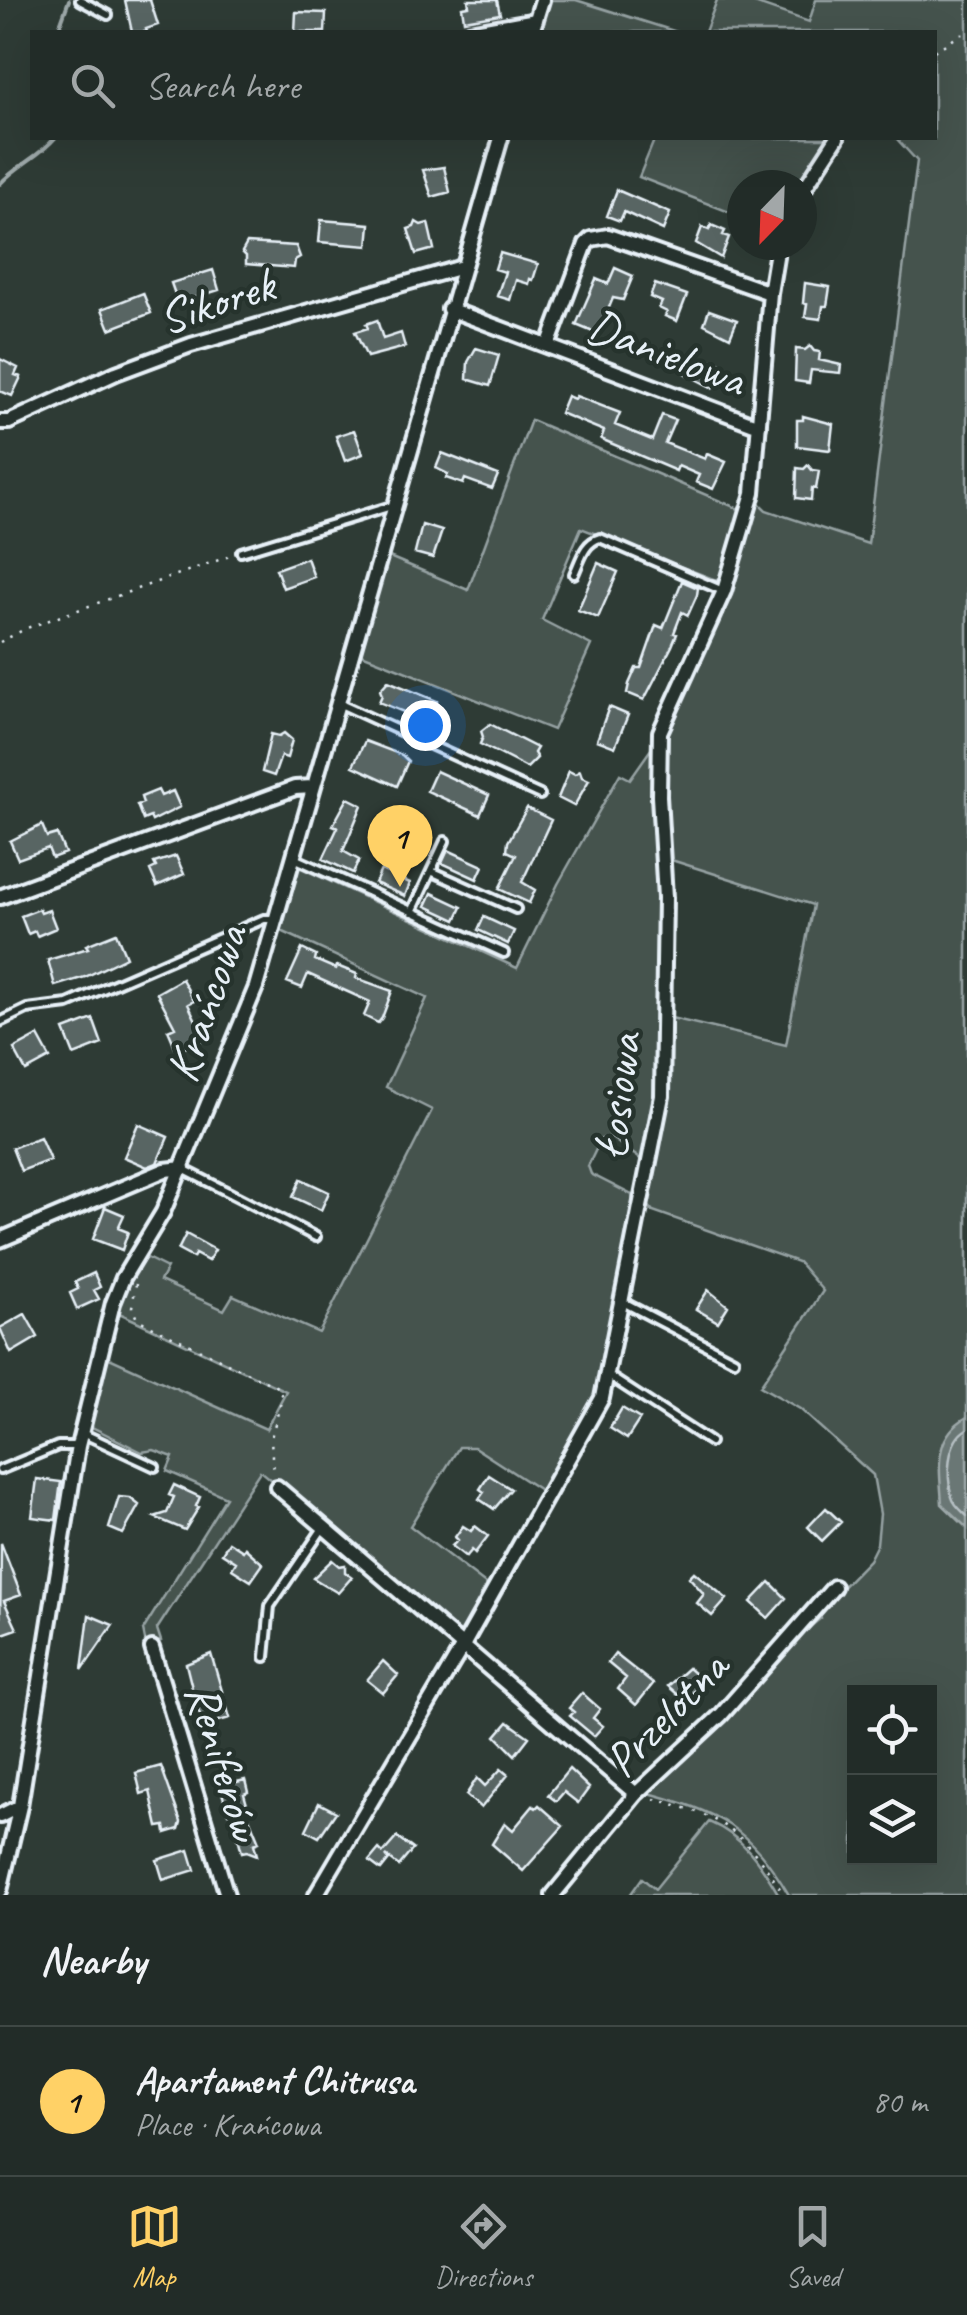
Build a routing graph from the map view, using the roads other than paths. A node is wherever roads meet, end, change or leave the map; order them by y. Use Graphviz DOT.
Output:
graph roads {
  1 [pos="81,0"];
  2 [pos="542,0"];
  3 [pos="108,15"];
  4 [pos="534,26"];
  5 [pos="491,30"];
  6 [pos="500,140"];
  7 [pos="837,140"];
  8 [pos="817,170"];
  9 [pos="776,260"];
  10 [pos="462,267"];
  11 [pos="770,294"];
  12 [pos="449,309"];
  13 [pos="548,346"];
  14 [pos="0,422"];
  15 [pos="759,426"];
  16 [pos="396,505"];
  17 [pos="241,552"];
  18 [pos="574,574"];
  19 [pos="724,592"];
  20 [pos="337,702"];
  21 [pos="313,788"];
  22 [pos="540,795"];
  23 [pos="445,841"];
  24 [pos="292,858"];
  25 [pos="431,871"];
  26 [pos="0,897"];
  27 [pos="516,909"];
  28 [pos="412,912"];
  29 [pos="274,919"];
  30 [pos="504,953"];
  31 [pos="0,1022"];
  32 [pos="183,1168"];
  33 [pos="316,1236"];
  34 [pos="0,1240"];
  35 [pos="622,1302"];
  36 [pos="734,1360"];
  37 [pos="608,1376"];
  38 [pos="79,1439"];
  39 [pos="710,1442"];
  40 [pos="156,1466"];
  41 [pos="0,1470"];
  42 [pos="277,1488"];
  43 [pos="324,1526"];
  44 [pos="834,1587"];
  45 [pos="464,1644"];
  46 [pos="152,1648"];
  47 [pos="265,1656"];
  48 [pos="636,1794"];
  49 [pos="20,1806"];
  50 [pos="0,1816"];
  51 [pos="0,1891"];
  52 [pos="227,1895"];
  53 [pos="316,1895"];
  54 [pos="553,1895"];
  1 -- 3 [label="lane"];
  2 -- 4 [label="street"];
  4 -- 5 [label="street"];
  6 -- 10 [label="street, Krańcowa"];
  7 -- 8 [label="street"];
  9 -- 11 [label="street, Łosiowa"];
  10 -- 12 [label="street, Krańcowa"];
  10 -- 14 [label="street, Sikorek"];
  11 -- 13 [label="street, Danielowa"];
  11 -- 15 [label="street, Łosiowa"];
  12 -- 13 [label="street, Danielowa"];
  12 -- 16 [label="street, Krańcowa"];
  13 -- 15 [label="street, Danielowa"];
  15 -- 19 [label="street, Łosiowa"];
  16 -- 17 [label="lane"];
  16 -- 20 [label="street, Krańcowa"];
  18 -- 19 [label="lane"];
  19 -- 35 [label="street, Łosiowa"];
  20 -- 21 [label="street, Krańcowa"];
  20 -- 22 [label="lane"];
  21 -- 24 [label="street, Krańcowa"];
  21 -- 26 [label="street"];
  23 -- 25 [label="lane"];
  24 -- 28 [label="lane"];
  24 -- 29 [label="street, Krańcowa"];
  25 -- 27 [label="lane"];
  25 -- 28 [label="lane"];
  28 -- 30 [label="lane"];
  29 -- 31 [label="lane"];
  29 -- 32 [label="street, Krańcowa"];
  32 -- 33 [label="lane"];
  32 -- 34 [label="street"];
  32 -- 38 [label="street, Krańcowa"];
  35 -- 36 [label="lane"];
  35 -- 37 [label="street, Łosiowa"];
  37 -- 39 [label="lane"];
  37 -- 45 [label="street, Łosiowa"];
  38 -- 40 [label="lane"];
  38 -- 41 [label="lane"];
  38 -- 49 [label="street, Krańcowa"];
  42 -- 43 [label="street"];
  43 -- 45 [label="street"];
  43 -- 47 [label="lane"];
  44 -- 48 [label="street, Przelotna"];
  45 -- 48 [label="street"];
  45 -- 53 [label="street, Łosiowa"];
  46 -- 52 [label="street, Reniferów"];
  48 -- 54 [label="street, Przelotna"];
  49 -- 50 [label="street"];
  49 -- 51 [label="street, Krańcowa"];
}
